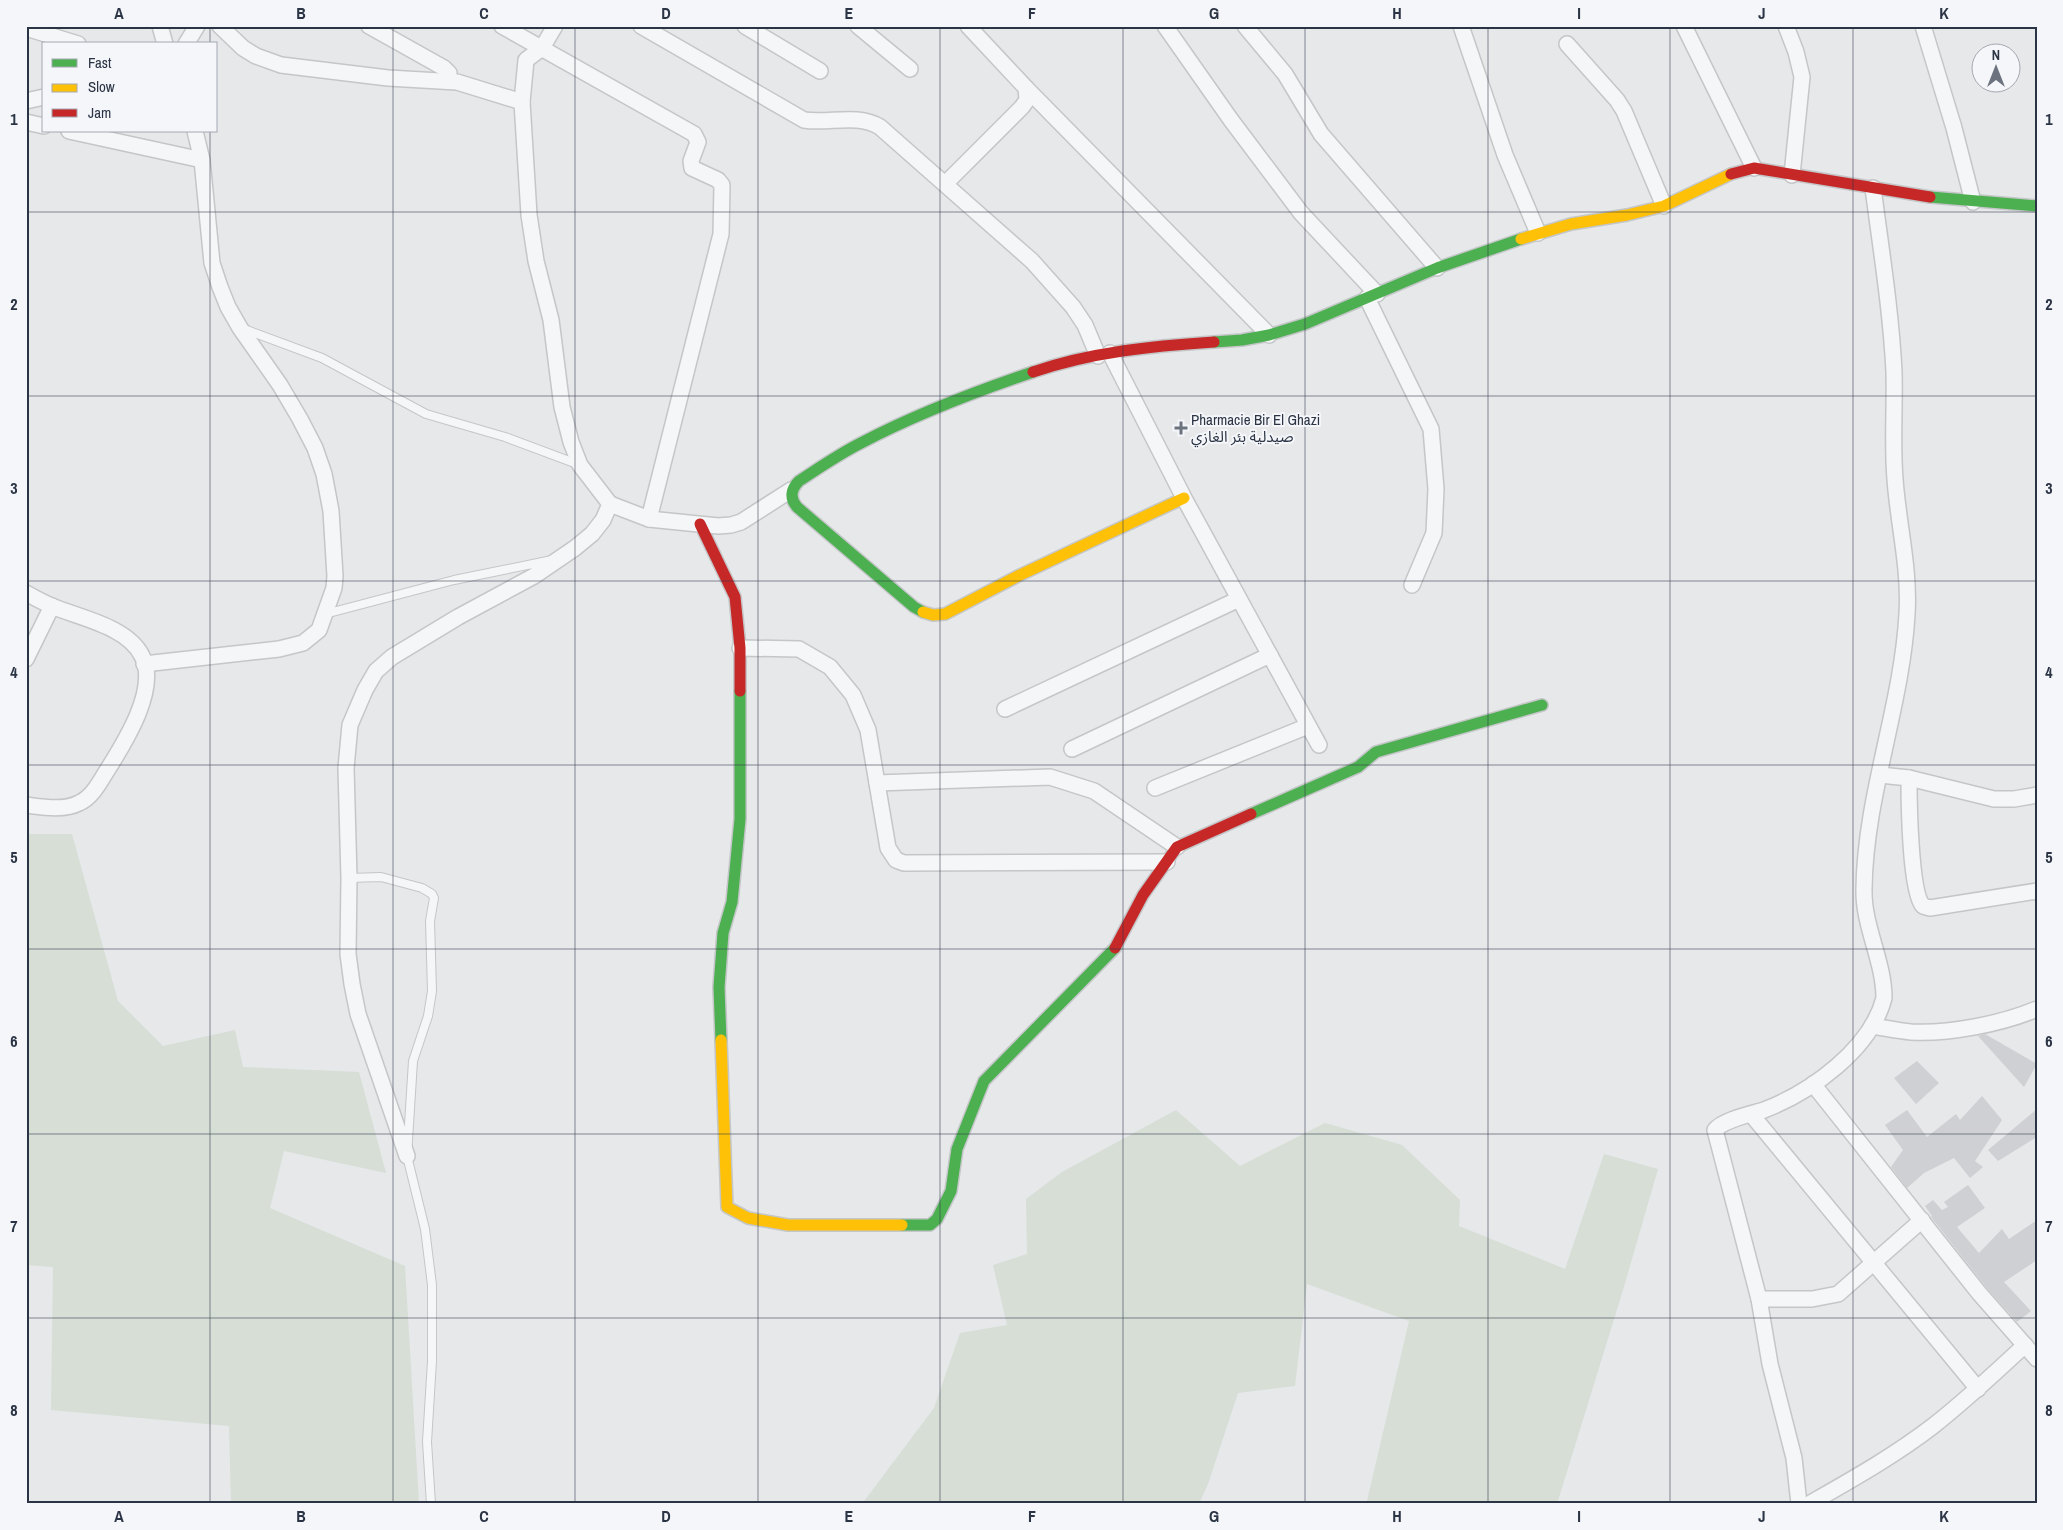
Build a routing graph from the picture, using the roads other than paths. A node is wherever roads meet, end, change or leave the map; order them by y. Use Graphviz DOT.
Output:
graph roads {
  1 [pos="160,26"];
  2 [pos="197,26"];
  3 [pos="220,26"];
  4 [pos="369,26"];
  5 [pos="502,26"];
  6 [pos="555,26"];
  7 [pos="641,26"];
  8 [pos="745,26"];
  9 [pos="858,26"];
  10 [pos="968,26"];
  11 [pos="1165,26"];
  12 [pos="1245,26"];
  13 [pos="1461,26"];
  14 [pos="1684,26"];
  15 [pos="1786,26"];
  16 [pos="1923,26"];
  17 [pos="26,28"];
  18 [pos="72,42"];
  19 [pos="164,42"];
  20 [pos="187,42"];
  21 [pos="1567,44"];
  22 [pos="542,48"];
  23 [pos="910,69"];
  24 [pos="820,71"];
  25 [pos="447,81"];
  26 [pos="1026,88"];
  27 [pos="42,97"];
  28 [pos="26,101"];
  29 [pos="522,102"];
  30 [pos="26,122"];
  31 [pos="42,126"];
  32 [pos="73,132"];
  33 [pos="195,132"];
  34 [pos="202,160"];
  35 [pos="1754,168"];
  36 [pos="1792,175"];
  37 [pos="945,184"];
  38 [pos="1873,188"];
  39 [pos="1973,202"];
  40 [pos="1664,206"];
  41 [pos="2037,206"];
  42 [pos="1538,233"];
  43 [pos="1437,268"];
  44 [pos="1372,296"];
  45 [pos="240,328"];
  46 [pos="1269,335"];
  47 [pos="1104,354"];
  48 [pos="580,465"];
  49 [pos="791,490"];
  50 [pos="1184,498"];
  51 [pos="610,504"];
  52 [pos="649,519"];
  53 [pos="700,524"];
  54 [pos="559,559"];
  55 [pos="1412,585"];
  56 [pos="26,594"];
  57 [pos="1239,598"];
  58 [pos="52,606"];
  59 [pos="323,615"];
  60 [pos="740,648"];
  61 [pos="1270,655"];
  62 [pos="26,660"];
  63 [pos="144,664"];
  64 [pos="1542,705"];
  65 [pos="1005,709"];
  66 [pos="1308,726"];
  67 [pos="1319,745"];
  68 [pos="1072,749"];
  69 [pos="1880,774"];
  70 [pos="1909,778"];
  71 [pos="877,783"];
  72 [pos="1155,788"];
  73 [pos="2037,794"];
  74 [pos="26,805"];
  75 [pos="1177,847"];
  76 [pos="1167,862"];
  77 [pos="349,878"];
  78 [pos="2037,891"];
  79 [pos="2037,1009"];
  80 [pos="1872,1026"];
  81 [pos="1813,1084"];
  82 [pos="1751,1114"];
  83 [pos="407,1156"];
  84 [pos="1922,1220"];
  85 [pos="1873,1262"];
  86 [pos="1758,1299"];
  87 [pos="2025,1345"];
  88 [pos="2037,1359"];
  89 [pos="1978,1389"];
  90 [pos="431,1504"];
  91 [pos="1799,1504"];
  92 [pos="1809,1504"];
  1 -- 19 [label="street"];
  2 -- 20 [label="street"];
  3 -- 25 [label="street"];
  4 -- 25 [label="street"];
  5 -- 22 [label="street"];
  6 -- 22 [label="street"];
  7 -- 37 [label="street"];
  8 -- 24 [label="street"];
  9 -- 23 [label="street"];
  10 -- 26 [label="street"];
  11 -- 44 [label="street"];
  12 -- 43 [label="street"];
  13 -- 42 [label="street"];
  14 -- 35 [label="street"];
  15 -- 36 [label="street"];
  16 -- 39 [label="street"];
  17 -- 18 [label="street"];
  21 -- 40 [label="street"];
  22 -- 29 [label="street"];
  22 -- 52 [label="street"];
  25 -- 29 [label="street"];
  26 -- 37 [label="street"];
  26 -- 46 [label="street"];
  27 -- 28 [label="street"];
  29 -- 48 [label="street"];
  30 -- 31 [label="street"];
  32 -- 34 [label="street"];
  33 -- 34 [label="street"];
  34 -- 45 [label="street"];
  35 -- 36 [label="street"];
  35 -- 40 [label="street"];
  36 -- 38 [label="street"];
  37 -- 47 [label="street"];
  38 -- 39 [label="street"];
  38 -- 69 [label="street"];
  39 -- 41 [label="street"];
  40 -- 42 [label="street"];
  42 -- 43 [label="street"];
  43 -- 44 [label="street"];
  44 -- 46 [label="street"];
  44 -- 55 [label="street"];
  45 -- 48 [label="lane"];
  45 -- 59 [label="street"];
  46 -- 47 [label="street"];
  47 -- 49 [label="street"];
  47 -- 50 [label="street"];
  48 -- 51 [label="street"];
  49 -- 50 [label="street"];
  49 -- 53 [label="street"];
  50 -- 57 [label="street"];
  51 -- 52 [label="street"];
  51 -- 54 [label="street"];
  52 -- 53 [label="street"];
  53 -- 60 [label="street"];
  54 -- 59 [label="lane"];
  54 -- 77 [label="street"];
  56 -- 58 [label="street"];
  57 -- 61 [label="street"];
  57 -- 65 [label="street"];
  58 -- 62 [label="street"];
  58 -- 63 [label="street"];
  59 -- 63 [label="street"];
  60 -- 71 [label="street"];
  60 -- 76 [label="street"];
  61 -- 66 [label="street"];
  61 -- 68 [label="street"];
  63 -- 74 [label="street"];
  64 -- 75 [label="street"];
  66 -- 67 [label="street"];
  66 -- 72 [label="street"];
  69 -- 70 [label="street"];
  69 -- 80 [label="street"];
  70 -- 73 [label="street"];
  70 -- 78 [label="street"];
  71 -- 75 [label="street"];
  71 -- 76 [label="street"];
  75 -- 76 [label="street"];
  77 -- 83 [label="street"];
  77 -- 83 [label="lane"];
  79 -- 80 [label="street"];
  80 -- 81 [label="street"];
  81 -- 82 [label="street"];
  81 -- 84 [label="street"];
  82 -- 85 [label="street"];
  82 -- 86 [label="street"];
  83 -- 90 [label="lane"];
  84 -- 85 [label="street"];
  84 -- 87 [label="street"];
  85 -- 86 [label="street"];
  85 -- 89 [label="street"];
  86 -- 91 [label="street"];
  87 -- 88 [label="street"];
  87 -- 89 [label="street"];
  89 -- 92 [label="street"];
}
